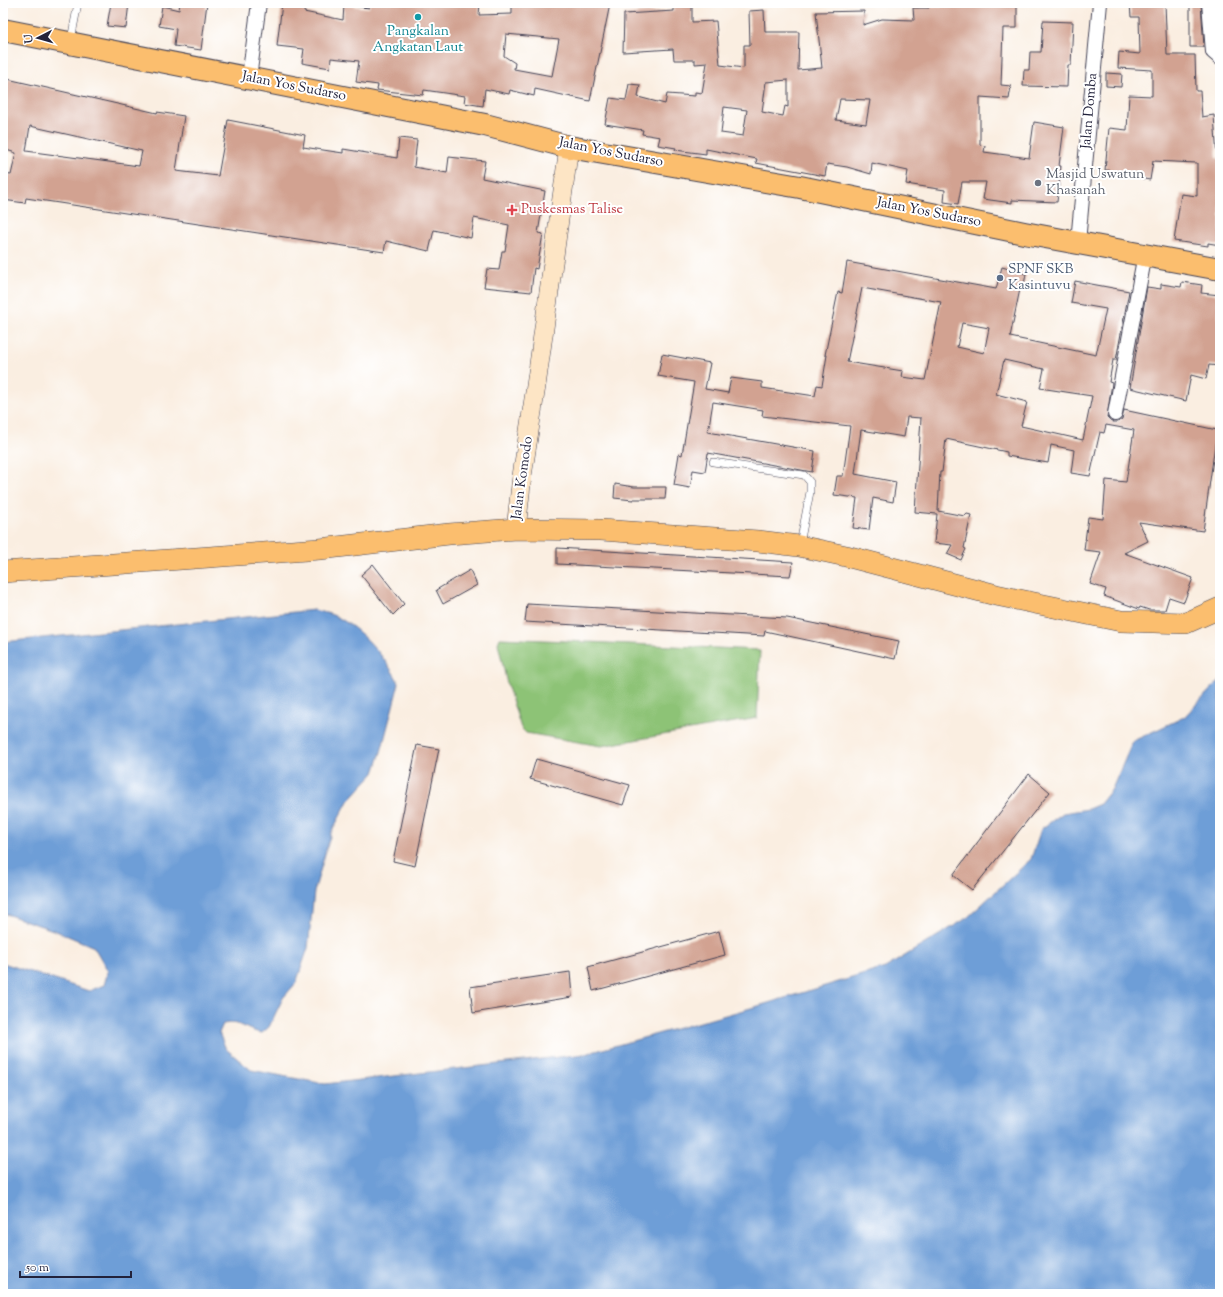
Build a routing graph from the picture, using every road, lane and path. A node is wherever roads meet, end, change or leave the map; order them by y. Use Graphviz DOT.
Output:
graph roads {
  1 [pos="78,3"];
  2 [pos="259,3"];
  3 [pos="1100,3"];
  4 [pos="1208,3"];
  5 [pos="3,30"];
  6 [pos="70,43"];
  7 [pos="1220,58"];
  8 [pos="249,78"];
  9 [pos="569,147"];
  10 [pos="1078,242"];
  11 [pos="1145,254"];
  12 [pos="1220,269"];
  13 [pos="1115,414"];
  14 [pos="713,462"];
  15 [pos="516,529"];
  16 [pos="800,546"];
  17 [pos="3,572"];
  18 [pos="1220,608"];
  1 -- 6 [label="lane"];
  2 -- 8 [label="street"];
  3 -- 10 [label="street, Jalan Domba"];
  4 -- 7 [label="street"];
  5 -- 6 [label="highway, Jalan Yos Sudarso"];
  6 -- 8 [label="highway, Jalan Yos Sudarso"];
  8 -- 9 [label="highway, Jalan Yos Sudarso"];
  9 -- 10 [label="highway, Jalan Yos Sudarso"];
  9 -- 15 [label="street, Jalan Komodo"];
  10 -- 11 [label="highway, Jalan Yos Sudarso"];
  11 -- 12 [label="highway, Jalan Yos Sudarso"];
  11 -- 13 [label="street"];
  14 -- 16 [label="lane"];
  15 -- 16 [label="main road, Jalan Komodo"];
  15 -- 17 [label="main road"];
  16 -- 18 [label="main road, Jalan Komodo"];
}
